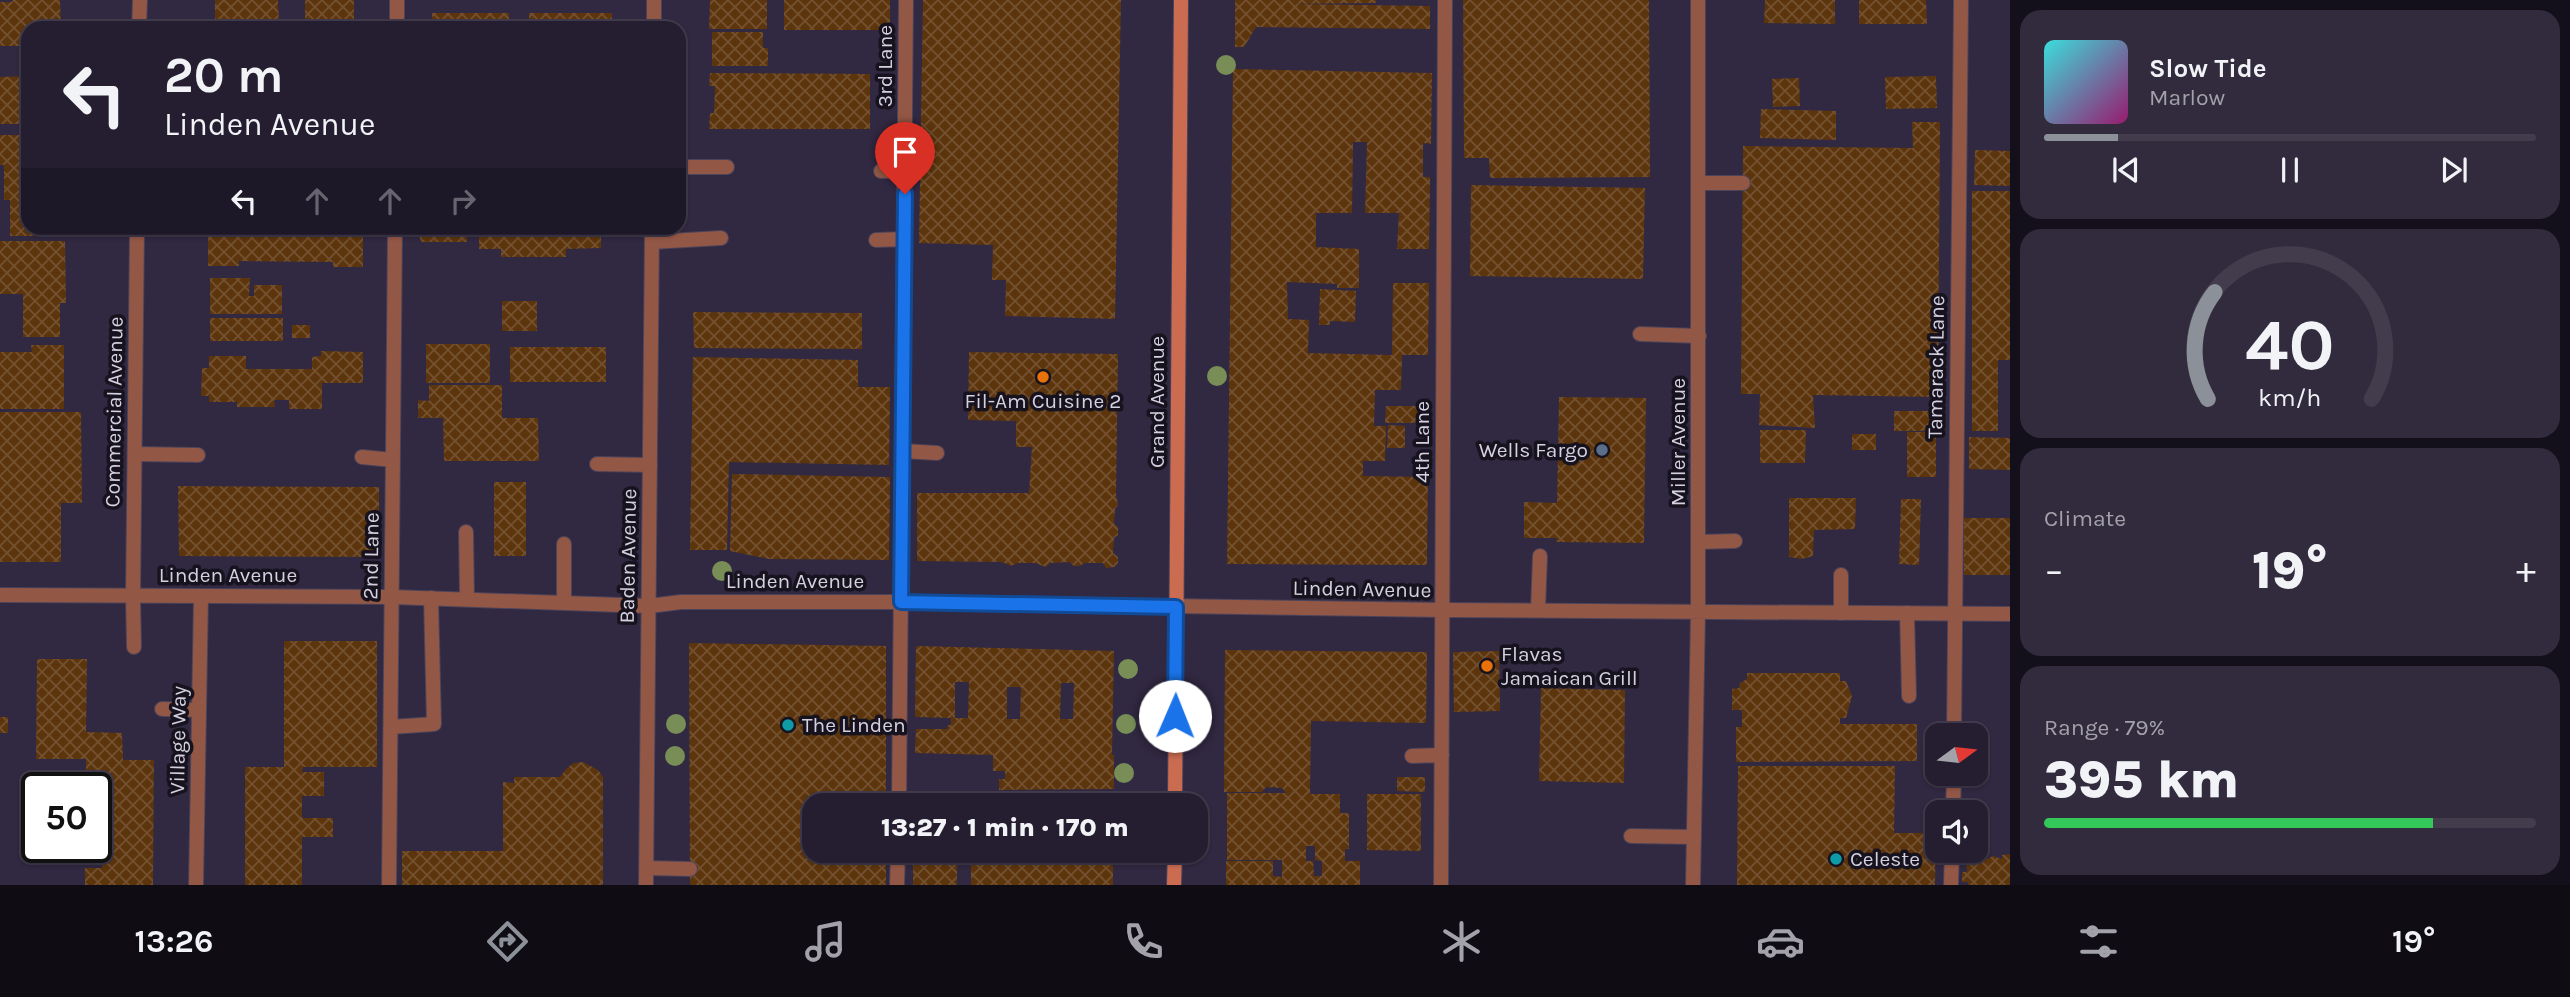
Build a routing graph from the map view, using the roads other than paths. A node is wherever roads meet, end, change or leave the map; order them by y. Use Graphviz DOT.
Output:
graph roads {
  1 [pos="140,0"];
  2 [pos="397,0"];
  3 [pos="654,0"];
  4 [pos="906,0"];
  5 [pos="1181,0"];
  6 [pos="1445,0"];
  7 [pos="1698,0"];
  8 [pos="1961,0"];
  9 [pos="139,21"];
  10 [pos="397,21"];
  11 [pos="654,21"];
  12 [pos="686,167"];
  13 [pos="727,167"];
  14 [pos="881,171"];
  15 [pos="905,171"];
  16 [pos="1699,183"];
  17 [pos="1743,183"];
  18 [pos="137,235"];
  19 [pos="395,235"];
  20 [pos="652,235"];
  21 [pos="669,235"];
  22 [pos="721,238"];
  23 [pos="904,239"];
  24 [pos="876,240"];
  25 [pos="1640,334"];
  26 [pos="1699,335"];
  27 [pos="903,451"];
  28 [pos="937,453"];
  29 [pos="135,454"];
  30 [pos="198,455"];
  31 [pos="362,457"];
  32 [pos="393,460"];
  33 [pos="597,464"];
  34 [pos="650,465"];
  35 [pos="466,532"];
  36 [pos="1735,541"];
  37 [pos="1698,542"];
  38 [pos="564,544"];
  39 [pos="1539,556"];
  40 [pos="1841,575"];
  41 [pos="0,595"];
  42 [pos="201,596"];
  43 [pos="133,597"];
  44 [pos="392,597"];
  45 [pos="431,598"];
  46 [pos="467,598"];
  47 [pos="564,602"];
  48 [pos="901,602"];
  49 [pos="649,606"];
  50 [pos="1176,607"];
  51 [pos="1443,610"];
  52 [pos="1538,610"];
  53 [pos="1698,612"];
  54 [pos="1841,613"];
  55 [pos="1907,613"];
  56 [pos="1955,613"];
  57 [pos="2010,614"];
  58 [pos="134,647"];
  59 [pos="1909,696"];
  60 [pos="162,709"];
  61 [pos="200,710"];
  62 [pos="1954,723"];
  63 [pos="391,727"];
  64 [pos="1442,755"];
  65 [pos="1412,756"];
  66 [pos="899,793"];
  67 [pos="1175,793"];
  68 [pos="1631,836"];
  69 [pos="1694,836"];
  70 [pos="898,863"];
  71 [pos="1175,863"];
  72 [pos="1952,863"];
  73 [pos="647,868"];
  74 [pos="690,869"];
  75 [pos="196,885"];
  76 [pos="389,885"];
  77 [pos="646,885"];
  78 [pos="897,885"];
  79 [pos="1174,885"];
  80 [pos="1441,885"];
  81 [pos="1693,885"];
  82 [pos="1951,885"];
  1 -- 9 [label="street"];
  2 -- 10 [label="street"];
  3 -- 11 [label="street"];
  4 -- 15 [label="street, 3rd Lane"];
  5 -- 50 [label="main road, Grand Avenue"];
  6 -- 51 [label="street, 4th Lane"];
  7 -- 16 [label="street, Miller Avenue"];
  8 -- 56 [label="street, Tamarack Lane"];
  12 -- 13 [label="street"];
  14 -- 15 [label="street"];
  15 -- 23 [label="street, 3rd Lane"];
  16 -- 17 [label="street"];
  16 -- 26 [label="street, Miller Avenue"];
  18 -- 29 [label="street, Commercial Avenue"];
  19 -- 32 [label="street, 2nd Lane"];
  20 -- 34 [label="street, Baden Avenue"];
  21 -- 22 [label="street"];
  23 -- 24 [label="street"];
  23 -- 27 [label="street, 3rd Lane"];
  25 -- 26 [label="street"];
  26 -- 37 [label="street, Miller Avenue"];
  27 -- 28 [label="street"];
  27 -- 48 [label="street, 3rd Lane"];
  29 -- 30 [label="street"];
  29 -- 43 [label="street, Commercial Avenue"];
  31 -- 32 [label="street"];
  32 -- 44 [label="street, 2nd Lane"];
  33 -- 34 [label="street"];
  34 -- 49 [label="street, Baden Avenue"];
  35 -- 46 [label="street"];
  36 -- 37 [label="street"];
  37 -- 53 [label="street, Miller Avenue"];
  38 -- 47 [label="street"];
  39 -- 52 [label="street"];
  40 -- 54 [label="street"];
  41 -- 43 [label="street, Linden Avenue"];
  42 -- 43 [label="street, Linden Avenue"];
  42 -- 44 [label="street, Linden Avenue"];
  42 -- 61 [label="street, Village Way"];
  43 -- 58 [label="street, Commercial Avenue"];
  44 -- 45 [label="street, Linden Avenue"];
  44 -- 63 [label="street, 2nd Lane"];
  45 -- 46 [label="street, Linden Avenue"];
  45 -- 63 [label="street"];
  46 -- 47 [label="street, Linden Avenue"];
  47 -- 49 [label="street, Linden Avenue"];
  48 -- 49 [label="street, Linden Avenue"];
  48 -- 50 [label="street, Linden Avenue"];
  48 -- 66 [label="street, 3rd Lane"];
  49 -- 73 [label="street, Baden Avenue"];
  50 -- 51 [label="street, Linden Avenue"];
  50 -- 67 [label="main road, Grand Avenue"];
  51 -- 52 [label="street, Linden Avenue"];
  51 -- 64 [label="street, 4th Lane"];
  52 -- 53 [label="street, Linden Avenue"];
  53 -- 54 [label="street, Linden Avenue"];
  53 -- 69 [label="street, Miller Avenue"];
  54 -- 55 [label="street, Linden Avenue"];
  55 -- 56 [label="street, Linden Avenue"];
  55 -- 59 [label="street"];
  56 -- 57 [label="street, Linden Avenue"];
  56 -- 62 [label="street, Tamarack Lane"];
  60 -- 61 [label="street"];
  61 -- 75 [label="street, Village Way"];
  63 -- 76 [label="street, 2nd Lane"];
  64 -- 65 [label="street"];
  64 -- 80 [label="street, 4th Lane"];
  68 -- 69 [label="street"];
  69 -- 81 [label="street, Miller Avenue"];
  70 -- 78 [label="street"];
  71 -- 79 [label="main road"];
  72 -- 82 [label="street"];
  73 -- 74 [label="street"];
  73 -- 77 [label="street, Baden Avenue"];
}
